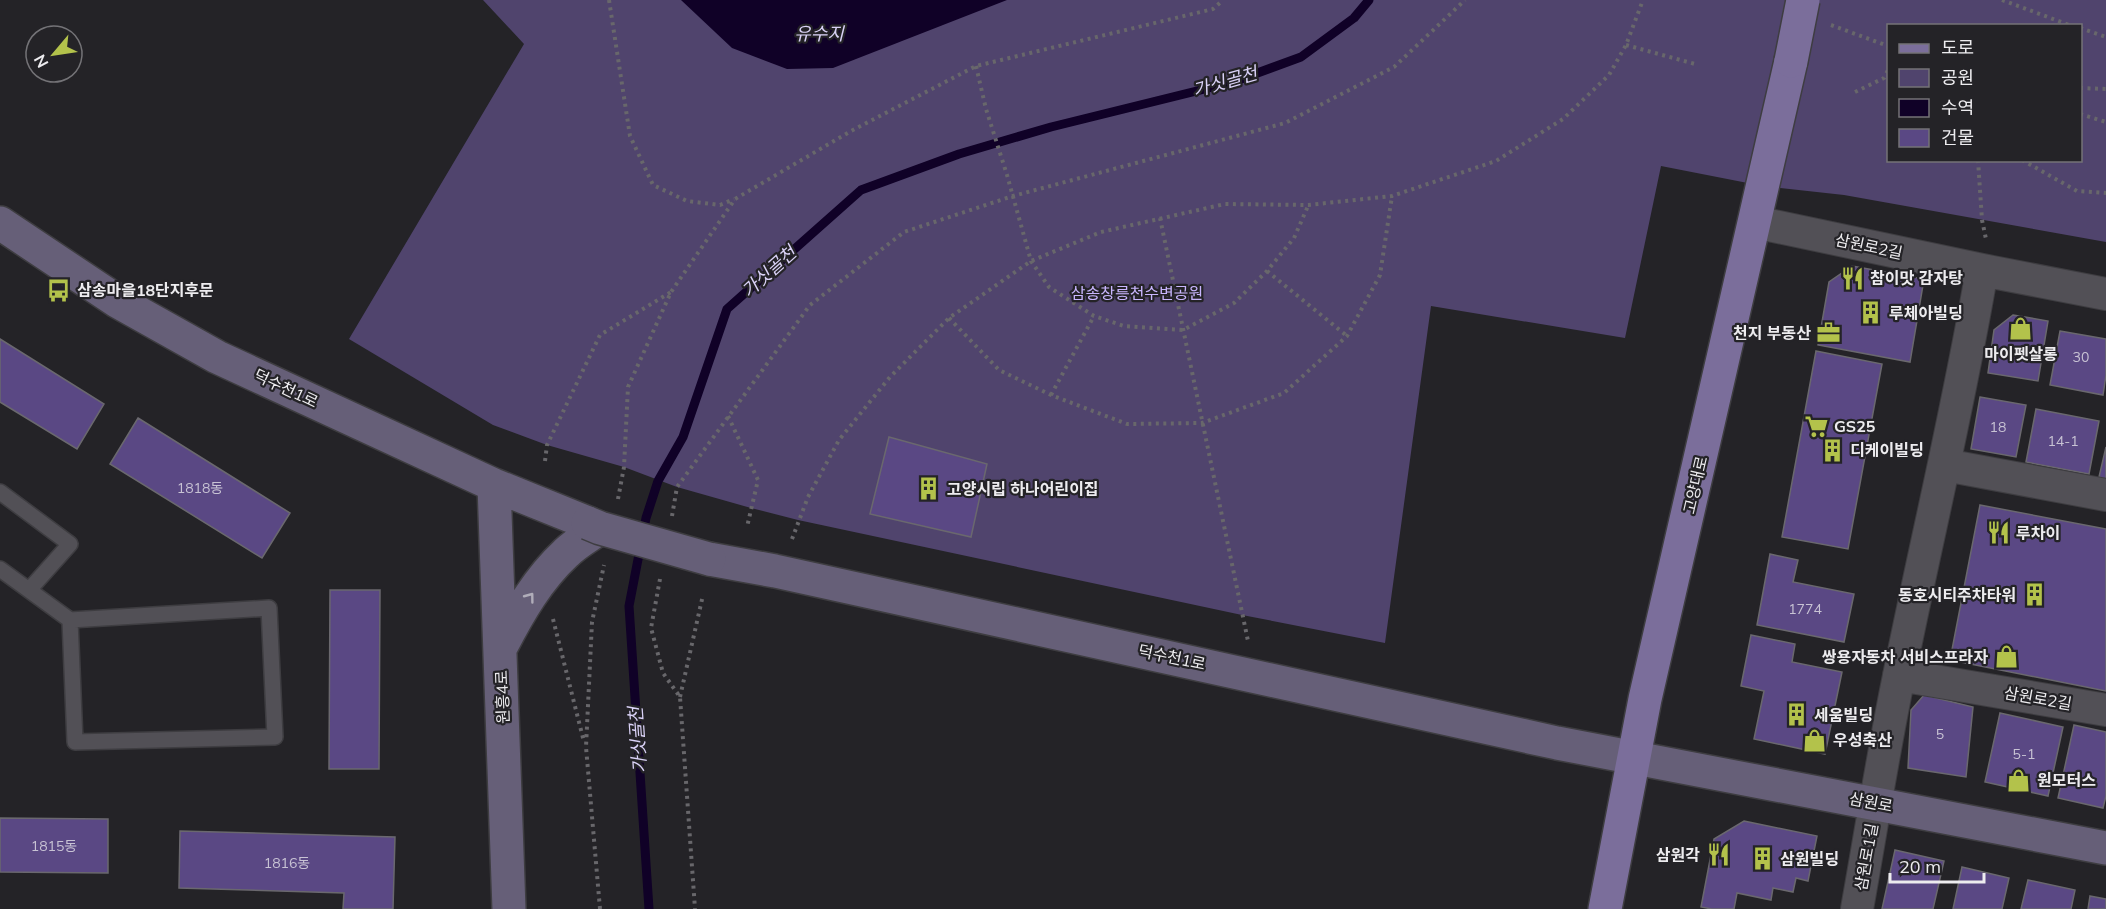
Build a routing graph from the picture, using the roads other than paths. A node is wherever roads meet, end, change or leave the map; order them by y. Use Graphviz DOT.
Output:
graph roads {
  1 [pos="1803,0"];
  2 [pos="1755,222"];
  3 [pos="0,223"];
  4 [pos="1984,258"];
  5 [pos="2106,294"];
  6 [pos="1945,465"];
  7 [pos="494,485"];
  8 [pos="0,492"];
  9 [pos="2106,495"];
  10 [pos="601,520"];
  11 [pos="0,569"];
  12 [pos="29,590"];
  13 [pos="70,620"];
  14 [pos="501,647"];
  15 [pos="1899,675"];
  16 [pos="2106,710"];
  17 [pos="1635,758"];
  18 [pos="1874,804"];
  19 [pos="2106,848"];
  20 [pos="509,909"];
  21 [pos="1605,909"];
  22 [pos="1857,909"];
  1 -- 2 [label="main road, 고양대로, bridge"];
  2 -- 4 [label="street, 삼원로2길"];
  2 -- 17 [label="main road, 고양대로"];
  3 -- 7 [label="street, 덕수천1로"];
  4 -- 5 [label="street, 삼원로2길"];
  4 -- 6 [label="street"];
  6 -- 9 [label="street"];
  6 -- 15 [label="street"];
  7 -- 10 [label="street, 덕수천1로"];
  7 -- 14 [label="street, 원흥4로"];
  8 -- 12 [label="lane"];
  14 -- 10 [label="street, one-way"];
  10 -- 17 [label="street, 덕수천1로, bridge"];
  11 -- 12 [label="lane"];
  12 -- 13 [label="lane"];
  13 -- 13 [label="lane"];
  14 -- 20 [label="street, 원흥4로"];
  15 -- 16 [label="street, 삼원로2길"];
  15 -- 18 [label="street"];
  17 -- 18 [label="street, 삼원로"];
  17 -- 21 [label="main road, 고양대로"];
  18 -- 19 [label="street, 삼원로"];
  18 -- 22 [label="street, 삼원로1길"];
}
